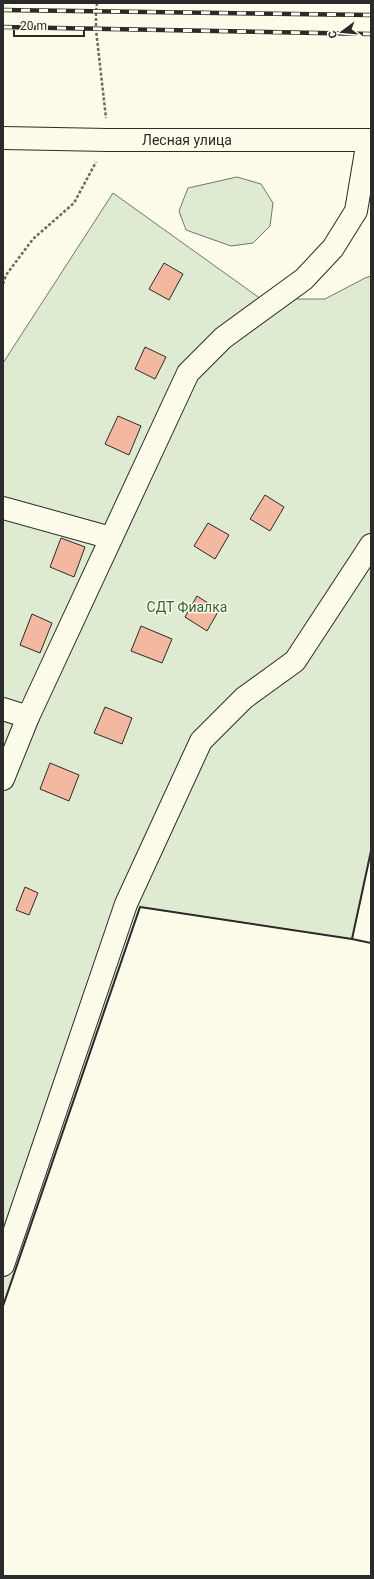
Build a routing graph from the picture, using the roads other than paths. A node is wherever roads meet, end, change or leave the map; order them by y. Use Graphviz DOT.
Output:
graph roads {
  1 [pos="3,138"];
  2 [pos="369,140"];
  3 [pos="3,508"];
  4 [pos="111,538"];
  5 [pos="371,545"];
  6 [pos="3,710"];
  7 [pos="28,717"];
  8 [pos="3,779"];
  9 [pos="3,1265"];
  1 -- 2 [label="street, Лесная улица"];
  2 -- 4 [label="street"];
  3 -- 4 [label="street"];
  4 -- 7 [label="street"];
  5 -- 9 [label="street"];
  6 -- 7 [label="street"];
  7 -- 8 [label="street"];
}
